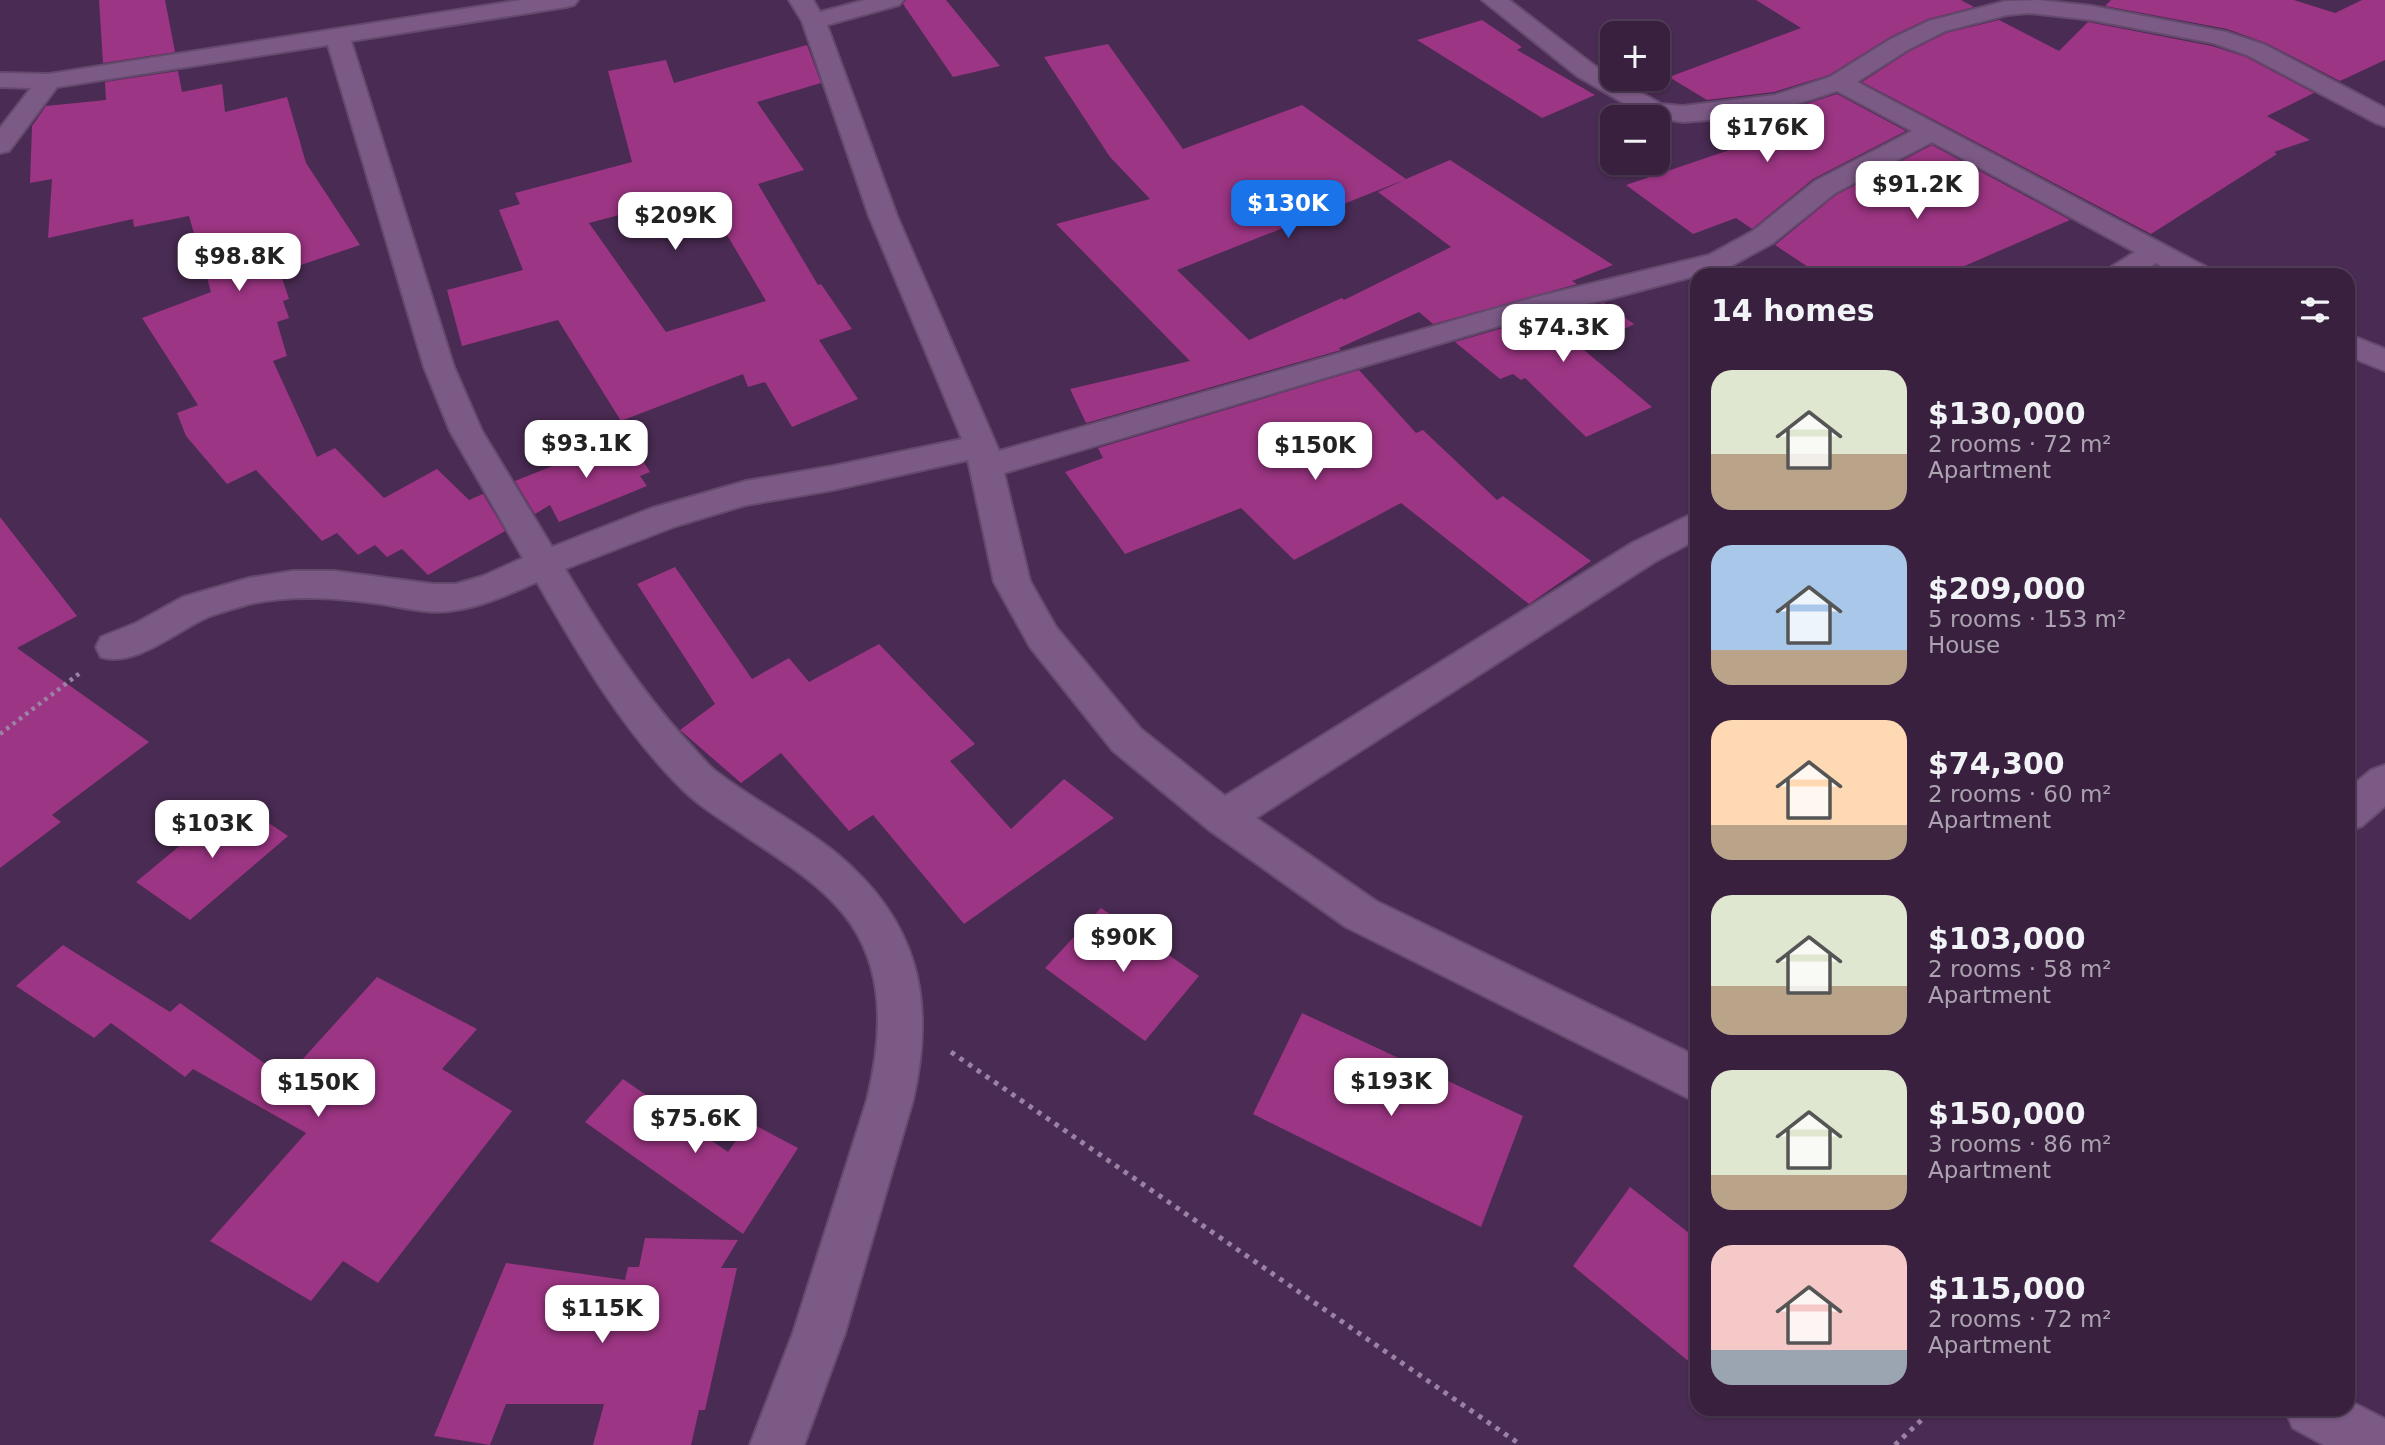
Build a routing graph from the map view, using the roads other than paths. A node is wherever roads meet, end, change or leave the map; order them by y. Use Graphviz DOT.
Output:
graph roads {
  1 [pos="566,0"];
  2 [pos="891,0"];
  3 [pos="1494,0"];
  4 [pos="807,10"];
  5 [pos="337,36"];
  6 [pos="0,80"];
  7 [pos="49,82"];
  8 [pos="1839,82"];
  9 [pos="2385,118"];
  10 [pos="1929,133"];
  11 [pos="0,145"];
  12 [pos="2154,253"];
  13 [pos="1692,268"];
  14 [pos="2129,268"];
  15 [pos="2185,268"];
  16 [pos="1690,269"];
  17 [pos="2355,347"];
  18 [pos="2385,361"];
  19 [pos="984,456"];
  20 [pos="1690,527"];
  21 [pos="543,564"];
  22 [pos="114,647"];
  23 [pos="2385,782"];
  24 [pos="2355,808"];
  25 [pos="1223,818"];
  26 [pos="1690,1078"];
  27 [pos="2325,1416"];
  28 [pos="777,1445"];
  29 [pos="2378,1445"];
  1 -- 5 [label="street"];
  2 -- 4 [label="street"];
  3 -- 8 [label="street"];
  4 -- 19 [label="street"];
  5 -- 7 [label="street"];
  5 -- 21 [label="street"];
  6 -- 7 [label="street"];
  7 -- 11 [label="street"];
  8 -- 9 [label="street"];
  8 -- 10 [label="street"];
  10 -- 12 [label="street"];
  10 -- 13 [label="street"];
  12 -- 14 [label="street"];
  12 -- 15 [label="street"];
  16 -- 19 [label="street"];
  17 -- 18 [label="street"];
  19 -- 21 [label="street"];
  19 -- 25 [label="street"];
  20 -- 25 [label="street"];
  21 -- 22 [label="street"];
  21 -- 28 [label="street"];
  23 -- 24 [label="street"];
  25 -- 26 [label="street"];
  27 -- 29 [label="street"];
}
